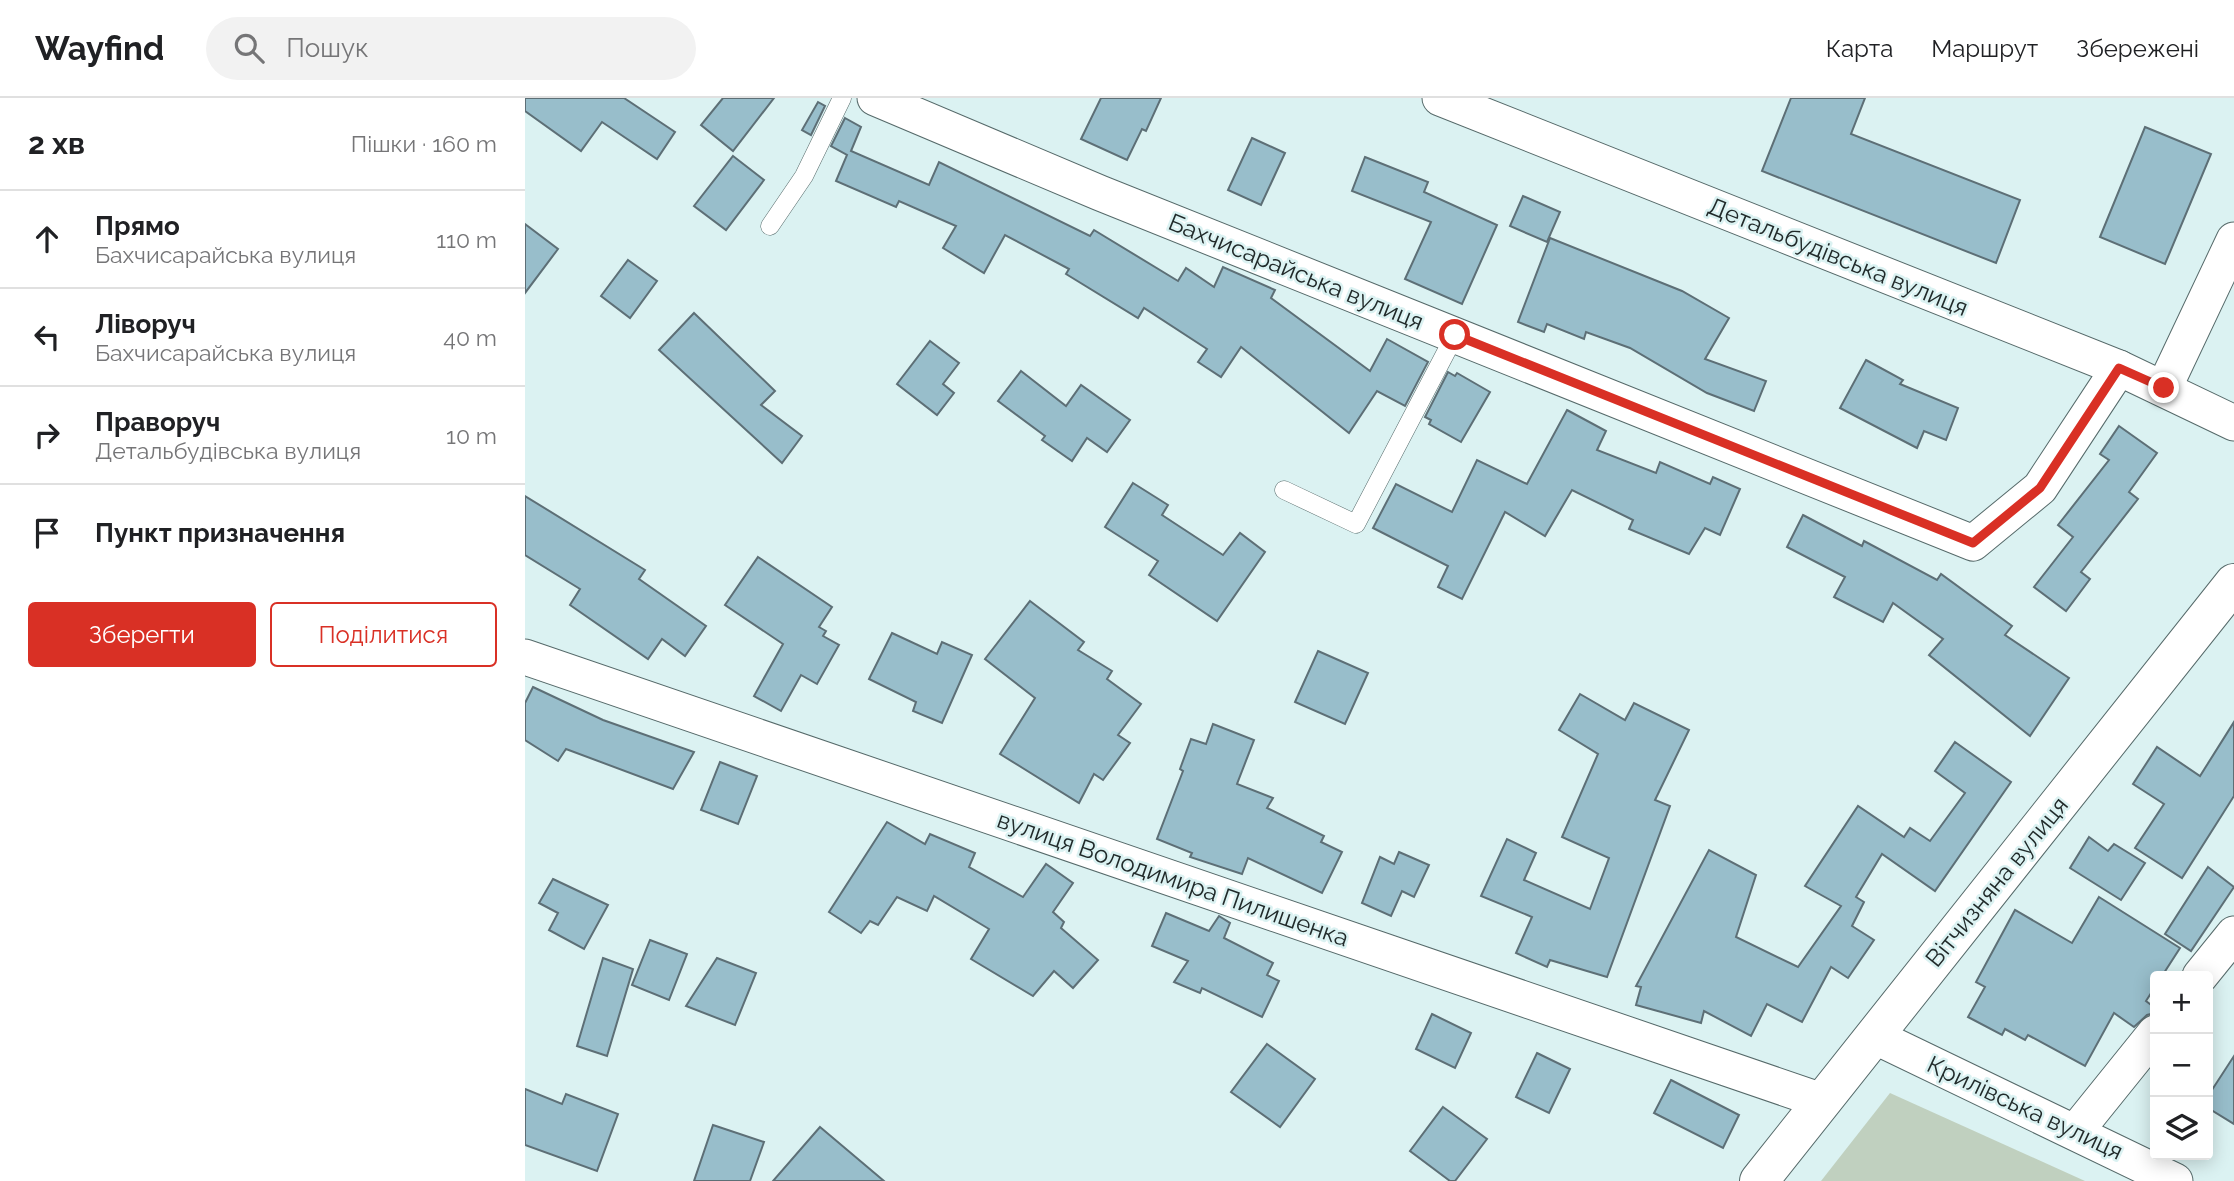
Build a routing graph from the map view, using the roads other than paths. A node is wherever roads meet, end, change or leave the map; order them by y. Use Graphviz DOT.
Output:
graph roads {
  1 [pos="842,98"];
  2 [pos="876,98"];
  3 [pos="1440,98"];
  4 [pos="770,226"];
  5 [pos="2234,240"];
  6 [pos="1455,335"];
  7 [pos="2119,368"];
  8 [pos="2164,388"];
  9 [pos="2234,423"];
  10 [pos="1284,490"];
  11 [pos="2234,583"];
  12 [pos="525,657"];
  13 [pos="2234,934"];
  14 [pos="2204,971"];
  15 [pos="2154,1034"];
  16 [pos="1874,1036"];
  17 [pos="1822,1101"];
  18 [pos="2076,1132"];
  19 [pos="1759,1181"];
  20 [pos="2175,1181"];
  1 -- 4 [label="lane"];
  2 -- 6 [label="street, Бахчисарайська вулиця"];
  3 -- 7 [label="street, Детальбудівська вулиця"];
  5 -- 8 [label="street"];
  6 -- 7 [label="street, Бахчисарайська вулиця"];
  6 -- 10 [label="lane"];
  7 -- 8 [label="street, Детальбудівська вулиця"];
  8 -- 9 [label="street, Детальбудівська вулиця"];
  11 -- 16 [label="street, Вітчизняна вулиця"];
  12 -- 17 [label="street, вулиця Володимира Пилишенка"];
  13 -- 14 [label="street"];
  15 -- 18 [label="street"];
  16 -- 17 [label="street, Вітчизняна вулиця"];
  16 -- 18 [label="street, Крилівська вулиця"];
  17 -- 19 [label="street, Вітчизняна вулиця"];
  18 -- 20 [label="street, Крилівська вулиця"];
}
